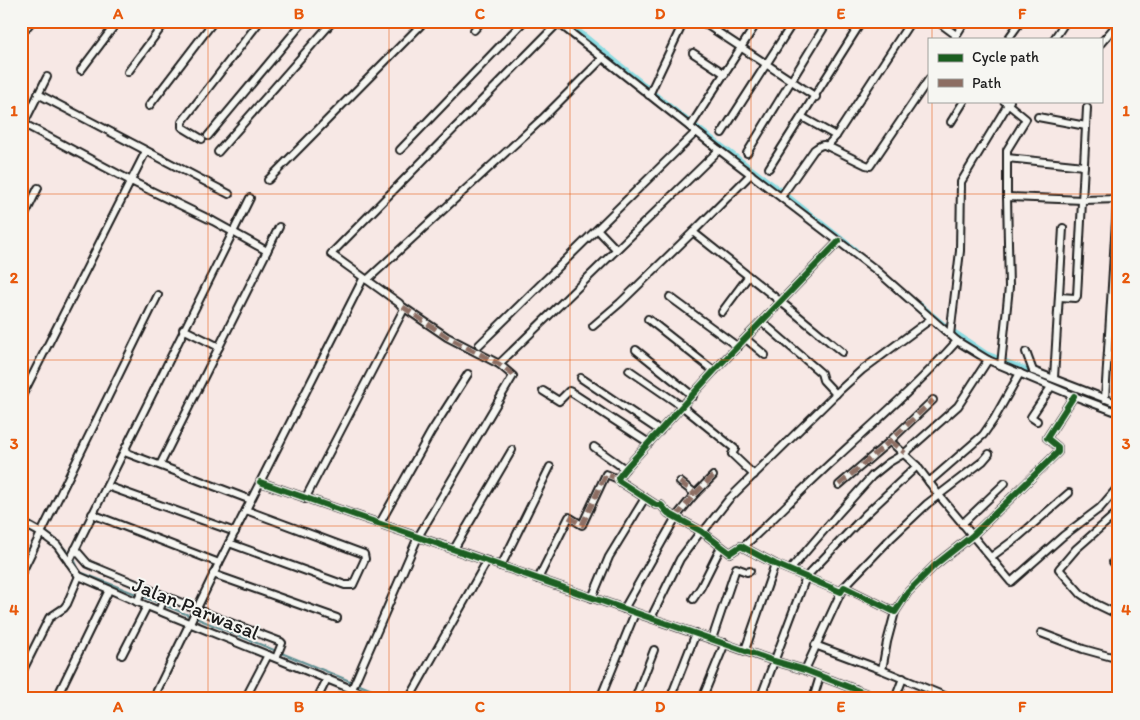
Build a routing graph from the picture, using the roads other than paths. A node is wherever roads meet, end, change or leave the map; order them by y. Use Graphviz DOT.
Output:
graph roads {
  1 [pos="32,21"];
  2 [pos="118,21"];
  3 [pos="166,21"];
  4 [pos="214,21"];
  5 [pos="260,21"];
  6 [pos="334,21"];
  7 [pos="425,21"];
  8 [pos="482,21"];
  9 [pos="524,21"];
  10 [pos="684,21"];
  11 [pos="720,21"];
  12 [pos="758,21"];
  13 [pos="794,21"];
  14 [pos="828,21"];
  15 [pos="862,21"];
  16 [pos="911,21"];
  17 [pos="937,21"];
  18 [pos="965,21"];
  19 [pos="1021,21"];
  20 [pos="1066,21"];
  21 [pos="557,22"];
  22 [pos="1119,22"];
  23 [pos="300,23"];
  24 [pos="704,23"];
  25 [pos="474,30"];
  26 [pos="715,30"];
  27 [pos="21,34"];
  28 [pos="955,37"];
  29 [pos="1009,38"];
  30 [pos="1055,38"];
  31 [pos="1102,43"];
  32 [pos="742,47"];
  33 [pos="693,53"];
  34 [pos="603,58"];
  35 [pos="766,64"];
  36 [pos="81,70"];
  37 [pos="128,72"];
  38 [pos="725,74"];
  39 [pos="47,77"];
  40 [pos="791,80"];
  41 [pos="928,80"];
  42 [pos="38,94"];
  43 [pos="649,95"];
  44 [pos="816,97"];
  45 [pos="963,102"];
  46 [pos="1007,102"];
  47 [pos="149,106"];
  48 [pos="1087,108"];
  49 [pos="1038,116"];
  50 [pos="802,117"];
  51 [pos="951,122"];
  52 [pos="22,126"];
  53 [pos="1086,126"];
  54 [pos="690,127"];
  55 [pos="696,132"];
  56 [pos="722,133"];
  57 [pos="836,136"];
  58 [pos="827,146"];
  59 [pos="400,150"];
  60 [pos="719,150"];
  61 [pos="146,151"];
  62 [pos="218,152"];
  63 [pos="747,153"];
  64 [pos="1007,158"];
  65 [pos="1084,166"];
  66 [pos="769,168"];
  67 [pos="1119,172"];
  68 [pos="751,174"];
  69 [pos="268,180"];
  70 [pos="131,181"];
  71 [pos="38,188"];
  72 [pos="229,194"];
  73 [pos="781,197"];
  74 [pos="1007,197"];
  75 [pos="250,198"];
  76 [pos="1118,199"];
  77 [pos="1083,200"];
  78 [pos="21,222"];
  79 [pos="279,226"];
  80 [pos="1063,228"];
  81 [pos="598,230"];
  82 [pos="232,232"];
  83 [pos="693,232"];
  84 [pos="839,241"];
  85 [pos="616,249"];
  86 [pos="268,251"];
  87 [pos="748,277"];
  88 [pos="365,280"];
  89 [pos="158,295"];
  90 [pos="670,296"];
  91 [pos="1059,297"];
  92 [pos="781,302"];
  93 [pos="403,307"];
  94 [pos="722,312"];
  95 [pos="648,318"];
  96 [pos="931,319"];
  97 [pos="762,322"];
  98 [pos="593,326"];
  99 [pos="183,329"];
  100 [pos="950,335"];
  101 [pos="746,339"];
  102 [pos="957,340"];
  103 [pos="479,345"];
  104 [pos="219,347"];
  105 [pos="738,348"];
  106 [pos="636,350"];
  107 [pos="842,352"];
  108 [pos="1026,352"];
  109 [pos="765,355"];
  110 [pos="988,360"];
  111 [pos="499,364"];
  112 [pos="1001,365"];
  113 [pos="629,370"];
  114 [pos="714,371"];
  115 [pos="468,374"];
  116 [pos="1027,374"];
  117 [pos="581,378"];
  118 [pos="1054,378"];
  119 [pos="1050,387"];
  120 [pos="543,391"];
  121 [pos="836,394"];
  122 [pos="693,396"];
  123 [pos="1074,396"];
  124 [pos="21,398"];
  125 [pos="1102,398"];
  126 [pos="933,400"];
  127 [pos="1096,404"];
  128 [pos="1119,404"];
  129 [pos="683,407"];
  130 [pos="1119,413"];
  131 [pos="1037,421"];
  132 [pos="660,432"];
  133 [pos="890,441"];
  134 [pos="649,444"];
  135 [pos="594,446"];
  136 [pos="126,447"];
  137 [pos="512,450"];
  138 [pos="905,453"];
  139 [pos="989,454"];
  140 [pos="160,465"];
  141 [pos="917,466"];
  142 [pos="550,468"];
  143 [pos="625,470"];
  144 [pos="754,475"];
  145 [pos="713,476"];
  146 [pos="618,479"];
  147 [pos="260,482"];
  148 [pos="680,482"];
  149 [pos="929,482"];
  150 [pos="1005,483"];
  151 [pos="839,485"];
  152 [pos="106,486"];
  153 [pos="1119,486"];
  154 [pos="1068,493"];
  155 [pos="938,494"];
  156 [pos="693,496"];
  157 [pos="305,498"];
  158 [pos="645,498"];
  159 [pos="251,500"];
  160 [pos="246,510"];
  161 [pos="1119,511"];
  162 [pos="92,514"];
  163 [pos="676,517"];
  164 [pos="21,522"];
  165 [pos="380,524"];
  166 [pos="962,524"];
  167 [pos="702,531"];
  168 [pos="42,532"];
  169 [pos="235,532"];
  170 [pos="973,535"];
  171 [pos="418,537"];
  172 [pos="229,544"];
  173 [pos="721,547"];
  174 [pos="743,547"];
  175 [pos="75,549"];
  176 [pos="454,549"];
  177 [pos="991,557"];
  178 [pos="487,561"];
  179 [pos="68,562"];
  180 [pos="219,563"];
  181 [pos="775,564"];
  182 [pos="501,566"];
  183 [pos="790,570"];
  184 [pos="750,571"];
  185 [pos="21,574"];
  186 [pos="214,574"];
  187 [pos="80,576"];
  188 [pos="806,577"];
  189 [pos="538,579"];
  190 [pos="109,590"];
  191 [pos="843,590"];
  192 [pos="141,595"];
  193 [pos="592,598"];
  194 [pos="693,599"];
  195 [pos="162,604"];
  196 [pos="146,606"];
  197 [pos="624,609"];
  198 [pos="895,612"];
  199 [pos="636,613"];
  200 [pos="1119,615"];
  201 [pos="193,616"];
  202 [pos="337,618"];
  203 [pos="651,618"];
  204 [pos="696,633"];
  205 [pos="1041,633"];
  206 [pos="712,639"];
  207 [pos="725,644"];
  208 [pos="816,645"];
  209 [pos="654,650"];
  210 [pos="745,650"];
  211 [pos="122,655"];
  212 [pos="268,655"];
  213 [pos="277,655"];
  214 [pos="1119,659"];
  215 [pos="774,662"];
  216 [pos="805,670"];
  217 [pos="882,670"];
  218 [pos="21,674"];
  219 [pos="820,676"];
  220 [pos="903,678"];
  221 [pos="327,679"];
  222 [pos="353,686"];
  223 [pos="856,689"];
  224 [pos="867,694"];
  225 [pos="56,699"];
  226 [pos="153,699"];
  227 [pos="244,699"];
  228 [pos="317,699"];
  229 [pos="350,699"];
  230 [pos="376,699"];
  231 [pos="409,699"];
  232 [pos="600,699"];
  233 [pos="635,699"];
  234 [pos="670,699"];
  235 [pos="702,699"];
  236 [pos="760,699"];
  237 [pos="813,699"];
  238 [pos="851,699"];
  239 [pos="895,699"];
  240 [pos="952,699"];
  1 -- 27 [label="street"];
  2 -- 36 [label="street"];
  3 -- 37 [label="street"];
  4 -- 47 [label="street"];
  5 -- 23 [label="street"];
  6 -- 62 [label="street"];
  7 -- 69 [label="street"];
  8 -- 25 [label="street"];
  9 -- 59 [label="street"];
  10 -- 43 [label="street"];
  11 -- 26 [label="street"];
  12 -- 32 [label="street"];
  13 -- 35 [label="street"];
  14 -- 40 [label="street"];
  15 -- 44 [label="street"];
  16 -- 57 [label="street"];
  17 -- 28 [label="street"];
  18 -- 28 [label="street"];
  19 -- 29 [label="street"];
  20 -- 30 [label="street"];
  21 -- 34 [label="street"];
  21 -- 88 [label="street"];
  22 -- 31 [label="street"];
  24 -- 26 [label="street"];
  26 -- 32 [label="street"];
  32 -- 35 [label="street"];
  32 -- 38 [label="street"];
  33 -- 38 [label="street"];
  34 -- 43 [label="street"];
  34 -- 88 [label="street"];
  35 -- 40 [label="street"];
  35 -- 56 [label="street"];
  38 -- 54 [label="street"];
  39 -- 42 [label="street"];
  40 -- 44 [label="street"];
  40 -- 63 [label="street"];
  41 -- 58 [label="street"];
  42 -- 52 [label="street"];
  42 -- 61 [label="street"];
  43 -- 54 [label="street"];
  44 -- 50 [label="street"];
  45 -- 51 [label="street"];
  46 -- 64 [label="street"];
  46 -- 100 [label="street"];
  48 -- 53 [label="street"];
  49 -- 53 [label="street"];
  50 -- 57 [label="street"];
  50 -- 66 [label="street"];
  52 -- 70 [label="street"];
  53 -- 65 [label="street"];
  54 -- 55 [label="street"];
  55 -- 60 [label="street"];
  55 -- 81 [label="street"];
  57 -- 58 [label="street"];
  58 -- 73 [label="street"];
  60 -- 68 [label="street"];
  60 -- 85 [label="street"];
  61 -- 70 [label="street"];
  61 -- 72 [label="street"];
  64 -- 65 [label="street"];
  64 -- 74 [label="street"];
  65 -- 77 [label="street"];
  67 -- 76 [label="street"];
  68 -- 73 [label="street"];
  68 -- 83 [label="street"];
  70 -- 82 [label="street"];
  70 -- 124 [label="street"];
  71 -- 78 [label="street"];
  73 -- 84 [label="street"];
  74 -- 77 [label="street"];
  74 -- 112 [label="street"];
  75 -- 82 [label="street"];
  76 -- 77 [label="street"];
  76 -- 125 [label="street"];
  77 -- 91 [label="street"];
  79 -- 86 [label="street"];
  80 -- 91 [label="street"];
  81 -- 85 [label="street"];
  81 -- 103 [label="street"];
  82 -- 86 [label="street"];
  82 -- 99 [label="street"];
  83 -- 87 [label="street"];
  83 -- 98 [label="street"];
  84 -- 92 [label="street"];
  84 -- 96 [label="street"];
  85 -- 111 [label="street"];
  86 -- 104 [label="street"];
  87 -- 92 [label="street"];
  87 -- 94 [label="street"];
  88 -- 93 [label="street"];
  88 -- 147 [label="street"];
  89 -- 168 [label="street"];
  90 -- 105 [label="street"];
  91 -- 118 [label="street"];
  92 -- 97 [label="street"];
  92 -- 107 [label="street"];
  93 -- 111 [label="street"];
  93 -- 157 [label="street"];
  95 -- 114 [label="street"];
  96 -- 100 [label="street"];
  96 -- 121 [label="street"];
  97 -- 101 [label="street"];
  97 -- 121 [label="street"];
  99 -- 104 [label="street"];
  99 -- 136 [label="street"];
  100 -- 102 [label="street"];
  101 -- 105 [label="street"];
  101 -- 109 [label="street"];
  102 -- 110 [label="street"];
  102 -- 174 [label="street"];
  104 -- 140 [label="street"];
  105 -- 114 [label="street"];
  106 -- 122 [label="street"];
  108 -- 116 [label="street"];
  110 -- 112 [label="street"];
  110 -- 138 [label="street"];
  111 -- 171 [label="street"];
  112 -- 116 [label="street"];
  113 -- 129 [label="street"];
  114 -- 122 [label="street"];
  115 -- 165 [label="street"];
  116 -- 118 [label="street"];
  116 -- 119 [label="street"];
  116 -- 149 [label="street"];
  117 -- 132 [label="street"];
  118 -- 125 [label="street"];
  119 -- 123 [label="street"];
  119 -- 131 [label="street"];
  120 -- 134 [label="street"];
  121 -- 144 [label="street"];
  122 -- 129 [label="street"];
  123 -- 127 [label="street"];
  123 -- 170 [label="street"];
  125 -- 127 [label="street"];
  125 -- 128 [label="street"];
  126 -- 133 [label="street"];
  127 -- 130 [label="street"];
  129 -- 132 [label="street"];
  129 -- 144 [label="street"];
  132 -- 134 [label="street"];
  133 -- 138 [label="street"];
  133 -- 151 [label="street"];
  134 -- 143 [label="street"];
  135 -- 143 [label="street"];
  136 -- 140 [label="street"];
  136 -- 152 [label="street"];
  137 -- 176 [label="street"];
  138 -- 141 [label="street"];
  138 -- 183 [label="street"];
  139 -- 155 [label="street"];
  140 -- 159 [label="street"];
  141 -- 149 [label="street"];
  141 -- 188 [label="street"];
  142 -- 182 [label="street"];
  143 -- 146 [label="street"];
  144 -- 167 [label="street"];
  145 -- 156 [label="street"];
  146 -- 158 [label="street"];
  146 -- 189 [label="street"];
  147 -- 157 [label="street"];
  147 -- 159 [label="street"];
  148 -- 156 [label="street"];
  149 -- 155 [label="street"];
  150 -- 166 [label="street"];
  152 -- 162 [label="street"];
  152 -- 169 [label="street"];
  153 -- 177 [label="street"];
  154 -- 177 [label="street"];
  155 -- 166 [label="street"];
  155 -- 191 [label="street"];
  156 -- 163 [label="street"];
  157 -- 165 [label="street"];
  158 -- 163 [label="street"];
  158 -- 193 [label="street"];
  159 -- 160 [label="street"];
  160 -- 169 [label="street"];
  160 -- 172 [label="street"];
  161 -- 200 [label="street"];
  162 -- 175 [label="street"];
  162 -- 180 [label="street"];
  163 -- 167 [label="street"];
  163 -- 197 [label="street"];
  164 -- 168 [label="street, Jalan Parwasal"];
  165 -- 171 [label="street"];
  166 -- 170 [label="street"];
  167 -- 173 [label="street"];
  167 -- 203 [label="street"];
  168 -- 179 [label="street, Jalan Parwasal"];
  168 -- 185 [label="street"];
  169 -- 172 [label="street"];
  170 -- 177 [label="street"];
  170 -- 198 [label="street"];
  171 -- 176 [label="street"];
  171 -- 222 [label="street"];
  172 -- 180 [label="street"];
  173 -- 174 [label="street"];
  173 -- 194 [label="street"];
  174 -- 181 [label="street"];
  175 -- 179 [label="street"];
  175 -- 192 [label="street"];
  176 -- 178 [label="street"];
  178 -- 182 [label="street"];
  178 -- 231 [label="street"];
  179 -- 187 [label="street, Jalan Parwasal"];
  180 -- 186 [label="street"];
  181 -- 183 [label="street"];
  181 -- 210 [label="street"];
  182 -- 189 [label="street"];
  183 -- 188 [label="street"];
  184 -- 206 [label="street"];
  186 -- 201 [label="street"];
  186 -- 202 [label="street"];
  187 -- 190 [label="street, Jalan Parwasal"];
  187 -- 218 [label="street"];
  188 -- 191 [label="street"];
  188 -- 215 [label="street"];
  189 -- 193 [label="street"];
  190 -- 192 [label="street, Jalan Parwasal"];
  190 -- 225 [label="street"];
  191 -- 198 [label="street"];
  191 -- 208 [label="street"];
  192 -- 195 [label="street"];
  192 -- 196 [label="street, Jalan Parwasal"];
  193 -- 197 [label="street"];
  195 -- 196 [label="street, Jalan Parwasal"];
  195 -- 201 [label="street, Jalan Parwasal"];
  195 -- 201 [label="street"];
  196 -- 211 [label="street"];
  197 -- 199 [label="street"];
  198 -- 217 [label="street"];
  199 -- 203 [label="street"];
  199 -- 232 [label="street"];
  201 -- 212 [label="street, Jalan Parwasal"];
  201 -- 213 [label="street"];
  201 -- 226 [label="street"];
  203 -- 204 [label="street"];
  204 -- 206 [label="street"];
  204 -- 234 [label="street"];
  205 -- 214 [label="street"];
  206 -- 207 [label="street"];
  207 -- 210 [label="street"];
  207 -- 235 [label="street"];
  208 -- 216 [label="street"];
  208 -- 217 [label="street"];
  209 -- 233 [label="street"];
  210 -- 215 [label="street"];
  212 -- 213 [label="street, Jalan Parwasal"];
  212 -- 227 [label="street"];
  213 -- 221 [label="street, Jalan Parwasal"];
  215 -- 216 [label="street"];
  215 -- 236 [label="street"];
  216 -- 219 [label="street"];
  217 -- 220 [label="street"];
  219 -- 223 [label="street"];
  219 -- 237 [label="street"];
  220 -- 239 [label="street"];
  220 -- 240 [label="street"];
  221 -- 222 [label="street, Jalan Parwasal"];
  221 -- 228 [label="street"];
  222 -- 229 [label="street"];
  222 -- 230 [label="street, Jalan Parwasal"];
  223 -- 224 [label="street"];
  223 -- 238 [label="street"];
}
